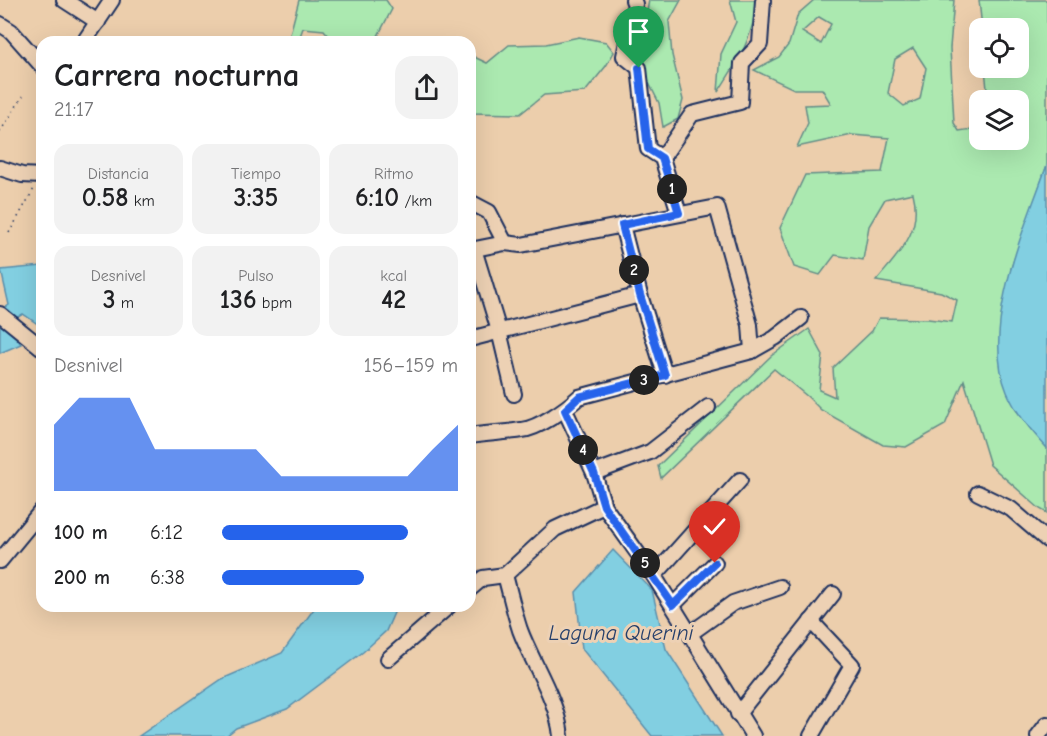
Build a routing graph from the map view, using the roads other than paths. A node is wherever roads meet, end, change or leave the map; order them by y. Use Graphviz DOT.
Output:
graph roads {
  1 [pos="64,0"];
  2 [pos="112,0"];
  3 [pos="633,0"];
  4 [pos="764,0"];
  5 [pos="98,22"];
  6 [pos="0,24"];
  7 [pos="88,36"];
  8 [pos="36,59"];
  9 [pos="662,158"];
  10 [pos="0,168"];
  11 [pos="36,176"];
  12 [pos="476,204"];
  13 [pos="679,213"];
  14 [pos="622,225"];
  15 [pos="505,243"];
  16 [pos="476,248"];
  17 [pos="476,261"];
  18 [pos="640,295"];
  19 [pos="0,314"];
  20 [pos="801,318"];
  21 [pos="499,332"];
  22 [pos="476,338"];
  23 [pos="36,343"];
  24 [pos="752,351"];
  25 [pos="665,375"];
  26 [pos="514,394"];
  27 [pos="708,407"];
  28 [pos="565,410"];
  29 [pos="476,435"];
  30 [pos="594,473"];
  31 [pos="740,480"];
  32 [pos="978,493"];
  33 [pos="604,506"];
  34 [pos="36,517"];
  35 [pos="1047,540"];
  36 [pos="0,561"];
  37 [pos="715,563"];
  38 [pos="505,575"];
  39 [pos="654,576"];
  40 [pos="476,584"];
  41 [pos="780,587"];
  42 [pos="833,594"];
  43 [pos="673,605"];
  44 [pos="442,612"];
  45 [pos="811,621"];
  46 [pos="691,633"];
  47 [pos="388,658"];
  48 [pos="738,714"];
  49 [pos="1047,724"];
  50 [pos="561,736"];
  51 [pos="753,736"];
  52 [pos="811,736"];
  53 [pos="1038,736"];
  1 -- 5 [label="street"];
  2 -- 5 [label="street"];
  3 -- 9 [label="street"];
  4 -- 9 [label="street"];
  5 -- 7 [label="street"];
  6 -- 8 [label="street"];
  9 -- 13 [label="street"];
  10 -- 11 [label="street"];
  12 -- 15 [label="street"];
  13 -- 14 [label="street"];
  13 -- 24 [label="street"];
  14 -- 15 [label="street"];
  14 -- 18 [label="street"];
  15 -- 16 [label="street"];
  17 -- 21 [label="street"];
  18 -- 21 [label="street"];
  18 -- 25 [label="street"];
  19 -- 23 [label="street"];
  20 -- 24 [label="street"];
  21 -- 22 [label="street"];
  21 -- 26 [label="street"];
  24 -- 25 [label="street"];
  25 -- 28 [label="street"];
  27 -- 30 [label="street"];
  28 -- 29 [label="street"];
  28 -- 30 [label="street"];
  30 -- 33 [label="street"];
  31 -- 39 [label="street"];
  32 -- 35 [label="street"];
  33 -- 38 [label="street"];
  33 -- 39 [label="street"];
  34 -- 36 [label="street"];
  37 -- 43 [label="street"];
  38 -- 40 [label="street"];
  38 -- 50 [label="street"];
  39 -- 43 [label="street"];
  41 -- 46 [label="street"];
  42 -- 45 [label="street"];
  43 -- 46 [label="street"];
  44 -- 47 [label="street"];
  45 -- 48 [label="street"];
  45 -- 52 [label="street"];
  46 -- 48 [label="street"];
  48 -- 51 [label="street"];
  49 -- 53 [label="street"];
}
